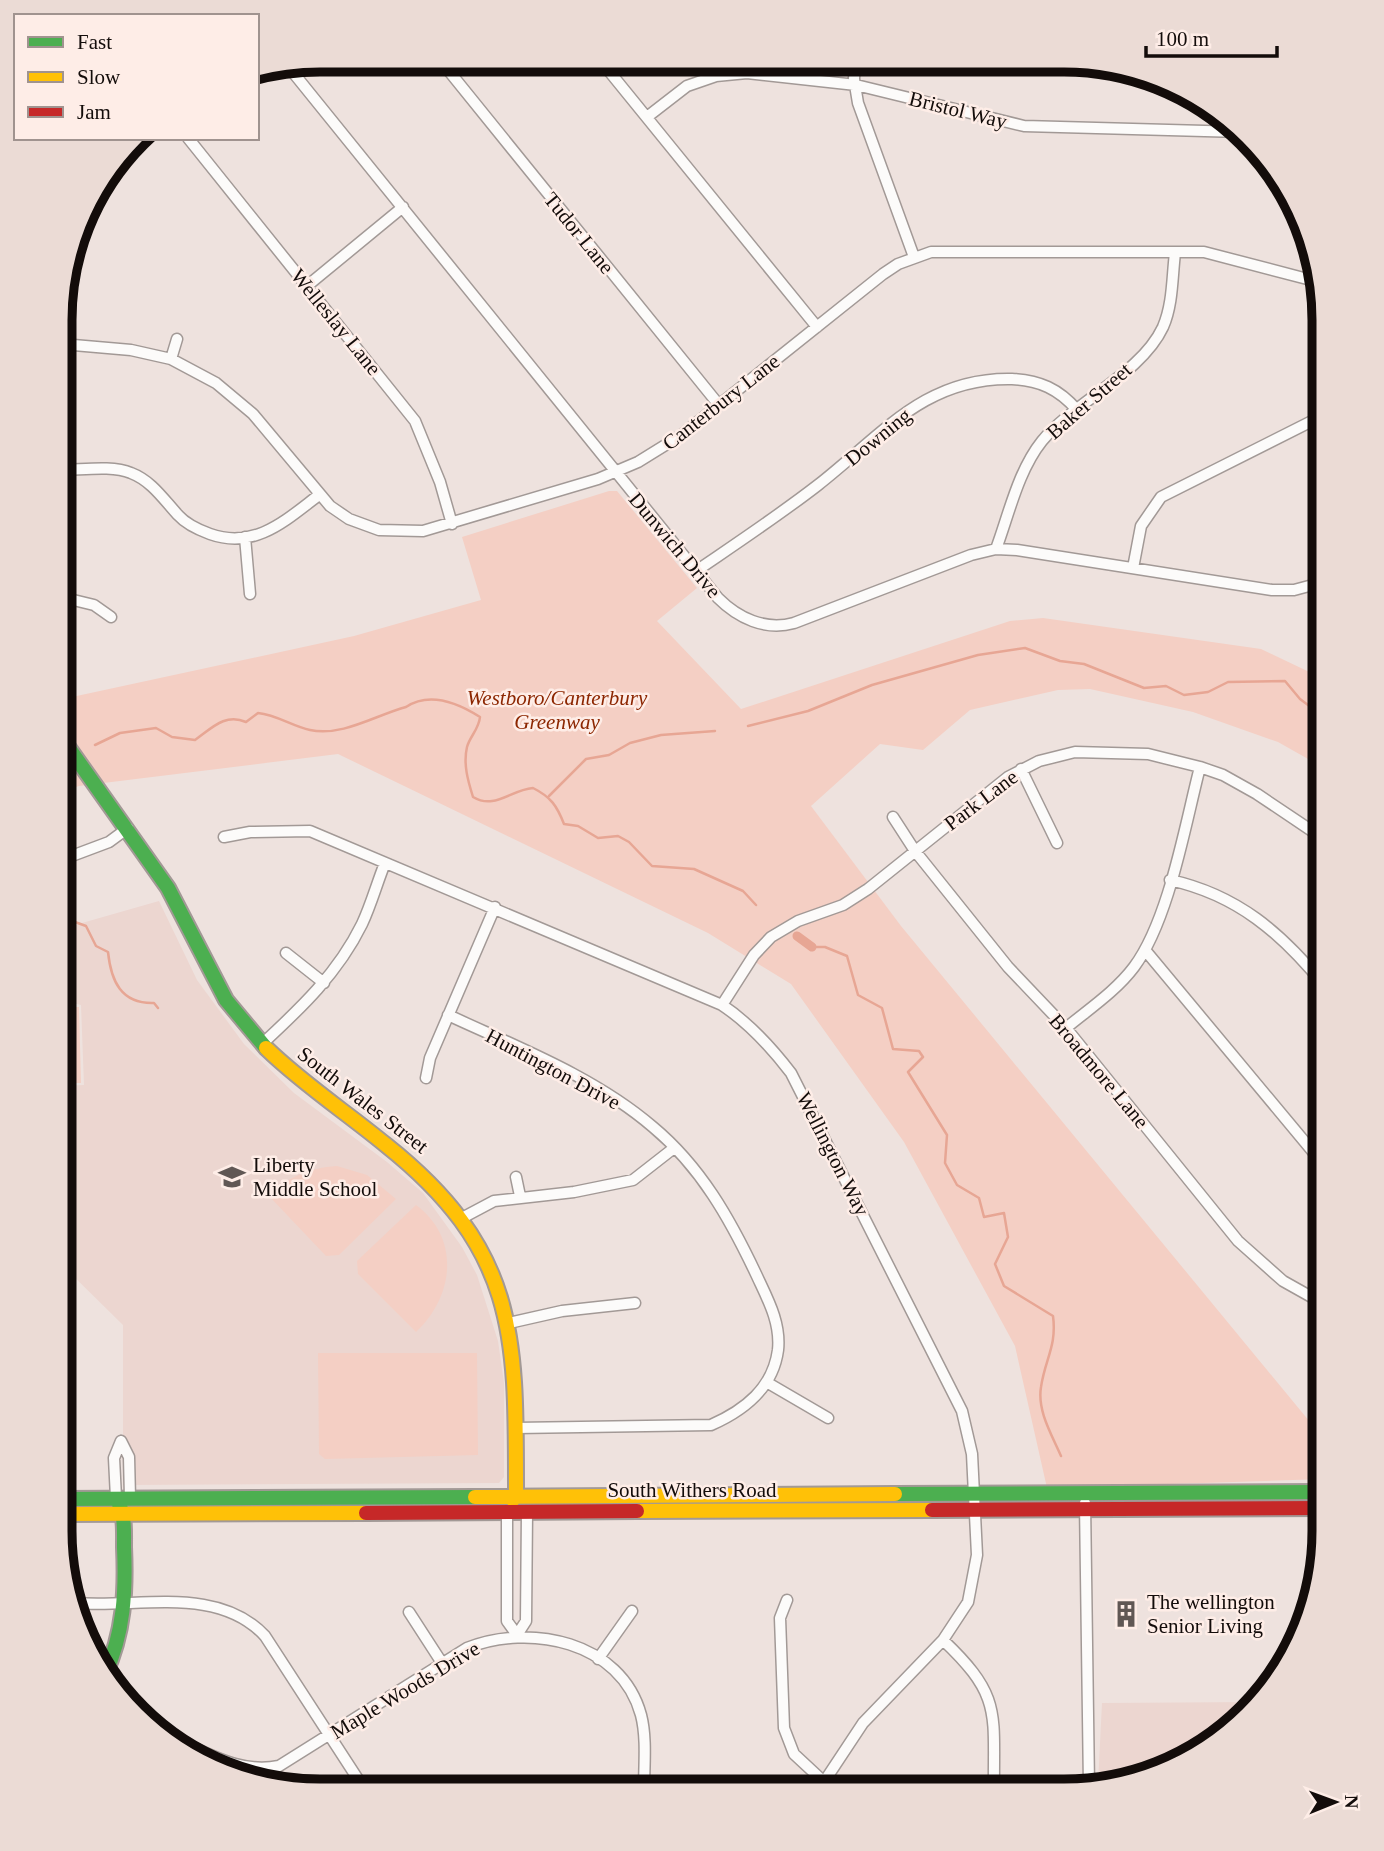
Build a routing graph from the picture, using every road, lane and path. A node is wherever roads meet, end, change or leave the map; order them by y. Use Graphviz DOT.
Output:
graph roads {
  1 [pos="450,72"];
  2 [pos="610,72"];
  3 [pos="855,72"];
  4 [pos="294,73"];
  5 [pos="856,85"];
  6 [pos="647,117"];
  7 [pos="1226,132"];
  8 [pos="190,140"];
  9 [pos="403,207"];
  10 [pos="1175,253"];
  11 [pos="914,257"];
  12 [pos="1309,279"];
  13 [pos="307,286"];
  14 [pos="817,327"];
  15 [pos="177,339"];
  16 [pos="72,345"];
  17 [pos="171,359"];
  18 [pos="719,405"];
  19 [pos="1077,410"];
  20 [pos="1312,421"];
  21 [pos="72,470"];
  22 [pos="615,472"];
  23 [pos="319,495"];
  24 [pos="452,524"];
  25 [pos="245,537"];
  26 [pos="996,549"];
  27 [pos="1133,568"];
  28 [pos="696,571"];
  29 [pos="1312,585"];
  30 [pos="250,594"];
  31 [pos="72,600"];
  32 [pos="111,617"];
  33 [pos="72,752"];
  34 [pos="1200,767"];
  35 [pos="1021,769"];
  36 [pos="893,817"];
  37 [pos="128,828"];
  38 [pos="1312,831"];
  39 [pos="224,837"];
  40 [pos="1057,843"];
  41 [pos="915,850"];
  42 [pos="72,856"];
  43 [pos="385,863"];
  44 [pos="1170,880"];
  45 [pos="495,907"];
  46 [pos="1145,950"];
  47 [pos="286,953"];
  48 [pos="1312,971"];
  49 [pos="324,983"];
  50 [pos="722,1004"];
  51 [pos="448,1015"];
  52 [pos="1066,1028"];
  53 [pos="262,1044"];
  54 [pos="426,1078"];
  55 [pos="674,1147"];
  56 [pos="1312,1151"];
  57 [pos="516,1177"];
  58 [pos="520,1196"];
  59 [pos="462,1218"];
  60 [pos="1312,1297"];
  61 [pos="635,1303"];
  62 [pos="509,1323"];
  63 [pos="768,1383"];
  64 [pos="828,1418"];
  65 [pos="516,1428"];
  66 [pos="1312,1492"];
  67 [pos="973,1494"];
  68 [pos="1085,1494"];
  69 [pos="516,1495"];
  70 [pos="123,1498"];
  71 [pos="72,1499"];
  72 [pos="1312,1508"];
  73 [pos="973,1510"];
  74 [pos="1085,1510"];
  75 [pos="123,1513"];
  76 [pos="507,1513"];
  77 [pos="527,1513"];
  78 [pos="72,1514"];
  79 [pos="787,1600"];
  80 [pos="83,1603"];
  81 [pos="124,1604"];
  82 [pos="632,1611"];
  83 [pos="409,1612"];
  84 [pos="517,1635"];
  85 [pos="943,1640"];
  86 [pos="598,1659"];
  87 [pos="109,1662"];
  88 [pos="442,1663"];
  89 [pos="330,1736"];
  90 [pos="252,1770"];
  91 [pos="1089,1778"];
  92 [pos="358,1779"];
  93 [pos="644,1779"];
  94 [pos="815,1779"];
  95 [pos="826,1779"];
  96 [pos="994,1779"];
  1 -- 18 [label="street, Tudor Lane"];
  2 -- 6 [label="street"];
  3 -- 5 [label="street"];
  4 -- 9 [label="street, Dunwich Drive"];
  5 -- 6 [label="street, Bristol Way"];
  5 -- 7 [label="street, Bristol Way"];
  5 -- 11 [label="street"];
  6 -- 14 [label="street"];
  8 -- 13 [label="street, Welleslay Lane"];
  9 -- 13 [label="street"];
  9 -- 22 [label="street, Dunwich Drive"];
  10 -- 11 [label="street, Canterbury Lane"];
  10 -- 12 [label="street, Canterbury Lane"];
  10 -- 19 [label="street, Baker Street"];
  11 -- 14 [label="street, Canterbury Lane"];
  13 -- 24 [label="street, Welleslay Lane"];
  14 -- 18 [label="street, Canterbury Lane"];
  15 -- 17 [label="street"];
  16 -- 17 [label="street, Canterbury Lane"];
  17 -- 23 [label="street, Canterbury Lane"];
  18 -- 22 [label="street, Canterbury Lane"];
  19 -- 26 [label="street, Baker Street"];
  19 -- 28 [label="street, Downing"];
  20 -- 27 [label="street"];
  21 -- 25 [label="street"];
  22 -- 24 [label="street, Canterbury Lane"];
  22 -- 28 [label="street, Dunwich Drive"];
  23 -- 24 [label="street, Canterbury Lane"];
  23 -- 25 [label="street"];
  25 -- 30 [label="street"];
  26 -- 27 [label="street, Dunwich Drive"];
  26 -- 28 [label="street, Dunwich Drive"];
  27 -- 29 [label="street, Dunwich Drive"];
  31 -- 32 [label="street"];
  33 -- 37 [label="main road, South Wales Street"];
  34 -- 35 [label="street, Park Lane"];
  34 -- 38 [label="street, Park Lane"];
  34 -- 44 [label="street"];
  35 -- 40 [label="street"];
  35 -- 41 [label="street, Park Lane"];
  36 -- 41 [label="street, Broadmore Lane"];
  37 -- 42 [label="street"];
  37 -- 53 [label="main road, South Wales Street"];
  39 -- 43 [label="street, Wellington Way"];
  41 -- 50 [label="street, Park Lane"];
  41 -- 52 [label="street, Broadmore Lane"];
  43 -- 45 [label="street, Wellington Way"];
  43 -- 49 [label="street"];
  44 -- 46 [label="street"];
  44 -- 48 [label="street"];
  45 -- 50 [label="street, Wellington Way"];
  45 -- 51 [label="street"];
  46 -- 52 [label="street"];
  46 -- 56 [label="street"];
  47 -- 49 [label="street"];
  49 -- 53 [label="street"];
  50 -- 67 [label="street, Wellington Way"];
  51 -- 54 [label="street"];
  51 -- 55 [label="street, Huntington Drive"];
  52 -- 60 [label="street, Broadmore Lane"];
  53 -- 59 [label="main road, South Wales Street"];
  55 -- 58 [label="street"];
  55 -- 63 [label="street, Huntington Drive"];
  57 -- 58 [label="street"];
  58 -- 59 [label="street"];
  59 -- 62 [label="main road, South Wales Street"];
  61 -- 62 [label="street"];
  62 -- 65 [label="main road, South Wales Street"];
  63 -- 64 [label="street"];
  63 -- 65 [label="street, Huntington Drive"];
  65 -- 69 [label="main road, South Wales Street"];
  66 -- 68 [label="main road, South Withers Road"];
  67 -- 68 [label="main road, South Withers Road"];
  67 -- 69 [label="main road, South Withers Road"];
  67 -- 73 [label="street, Wellington Way"];
  68 -- 74 [label="street"];
  69 -- 70 [label="main road, South Withers Road"];
  69 -- 76 [label="main road, South Wales Street"];
  69 -- 77 [label="main road"];
  70 -- 71 [label="main road, South Withers Road"];
  70 -- 75 [label="main road"];
  72 -- 74 [label="main road, South Withers Road"];
  73 -- 74 [label="main road, South Withers Road"];
  73 -- 77 [label="main road, South Withers Road"];
  73 -- 85 [label="street, Wellington Way"];
  74 -- 91 [label="street"];
  75 -- 76 [label="main road, South Withers Road"];
  75 -- 78 [label="main road, South Withers Road"];
  75 -- 81 [label="main road"];
  76 -- 77 [label="main road, South Withers Road"];
  76 -- 84 [label="street"];
  77 -- 84 [label="street"];
  79 -- 94 [label="street"];
  80 -- 81 [label="street"];
  81 -- 87 [label="main road"];
  81 -- 89 [label="street"];
  82 -- 86 [label="street"];
  83 -- 88 [label="street"];
  84 -- 86 [label="street, Maple Woods Drive"];
  84 -- 88 [label="street, Maple Woods Drive"];
  85 -- 95 [label="street, Wellington Way"];
  85 -- 96 [label="street"];
  86 -- 93 [label="street, Maple Woods Drive"];
  88 -- 89 [label="street, Maple Woods Drive"];
  89 -- 90 [label="street, Maple Woods Drive"];
  89 -- 92 [label="street"];
}
